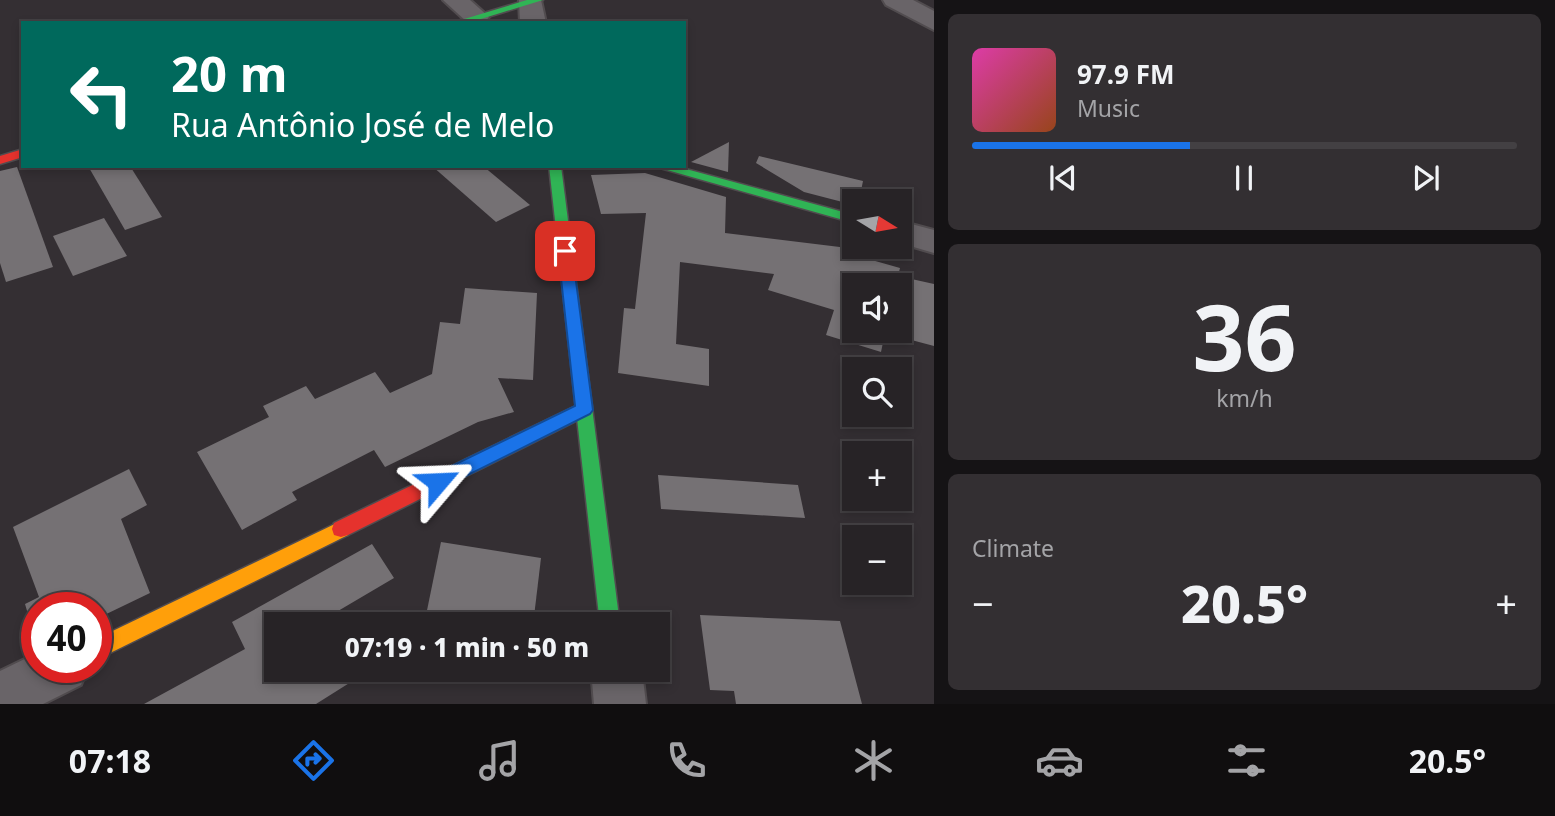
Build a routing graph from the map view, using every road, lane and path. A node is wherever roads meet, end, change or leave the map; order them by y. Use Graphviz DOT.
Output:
graph roads {
  1 [pos="455,0"];
  2 [pos="895,0"];
  3 [pos="533,8"];
  4 [pos="466,20"];
  5 [pos="934,22"];
  6 [pos="21,154"];
  7 [pos="0,160"];
  8 [pos="555,168"];
  9 [pos="666,168"];
  10 [pos="842,216"];
  11 [pos="912,236"];
  12 [pos="934,242"];
  13 [pos="584,410"];
  14 [pos="608,612"];
  15 [pos="112,642"];
  16 [pos="617,682"];
  17 [pos="30,683"];
  18 [pos="0,698"];
  19 [pos="620,704"];
  1 -- 4 [label="street"];
  2 -- 5 [label="street"];
  3 -- 4 [label="street"];
  6 -- 7 [label="street"];
  8 -- 13 [label="street"];
  9 -- 10 [label="street"];
  11 -- 12 [label="street"];
  13 -- 14 [label="street"];
  13 -- 15 [label="street"];
  16 -- 19 [label="street"];
  17 -- 18 [label="street"];
}
